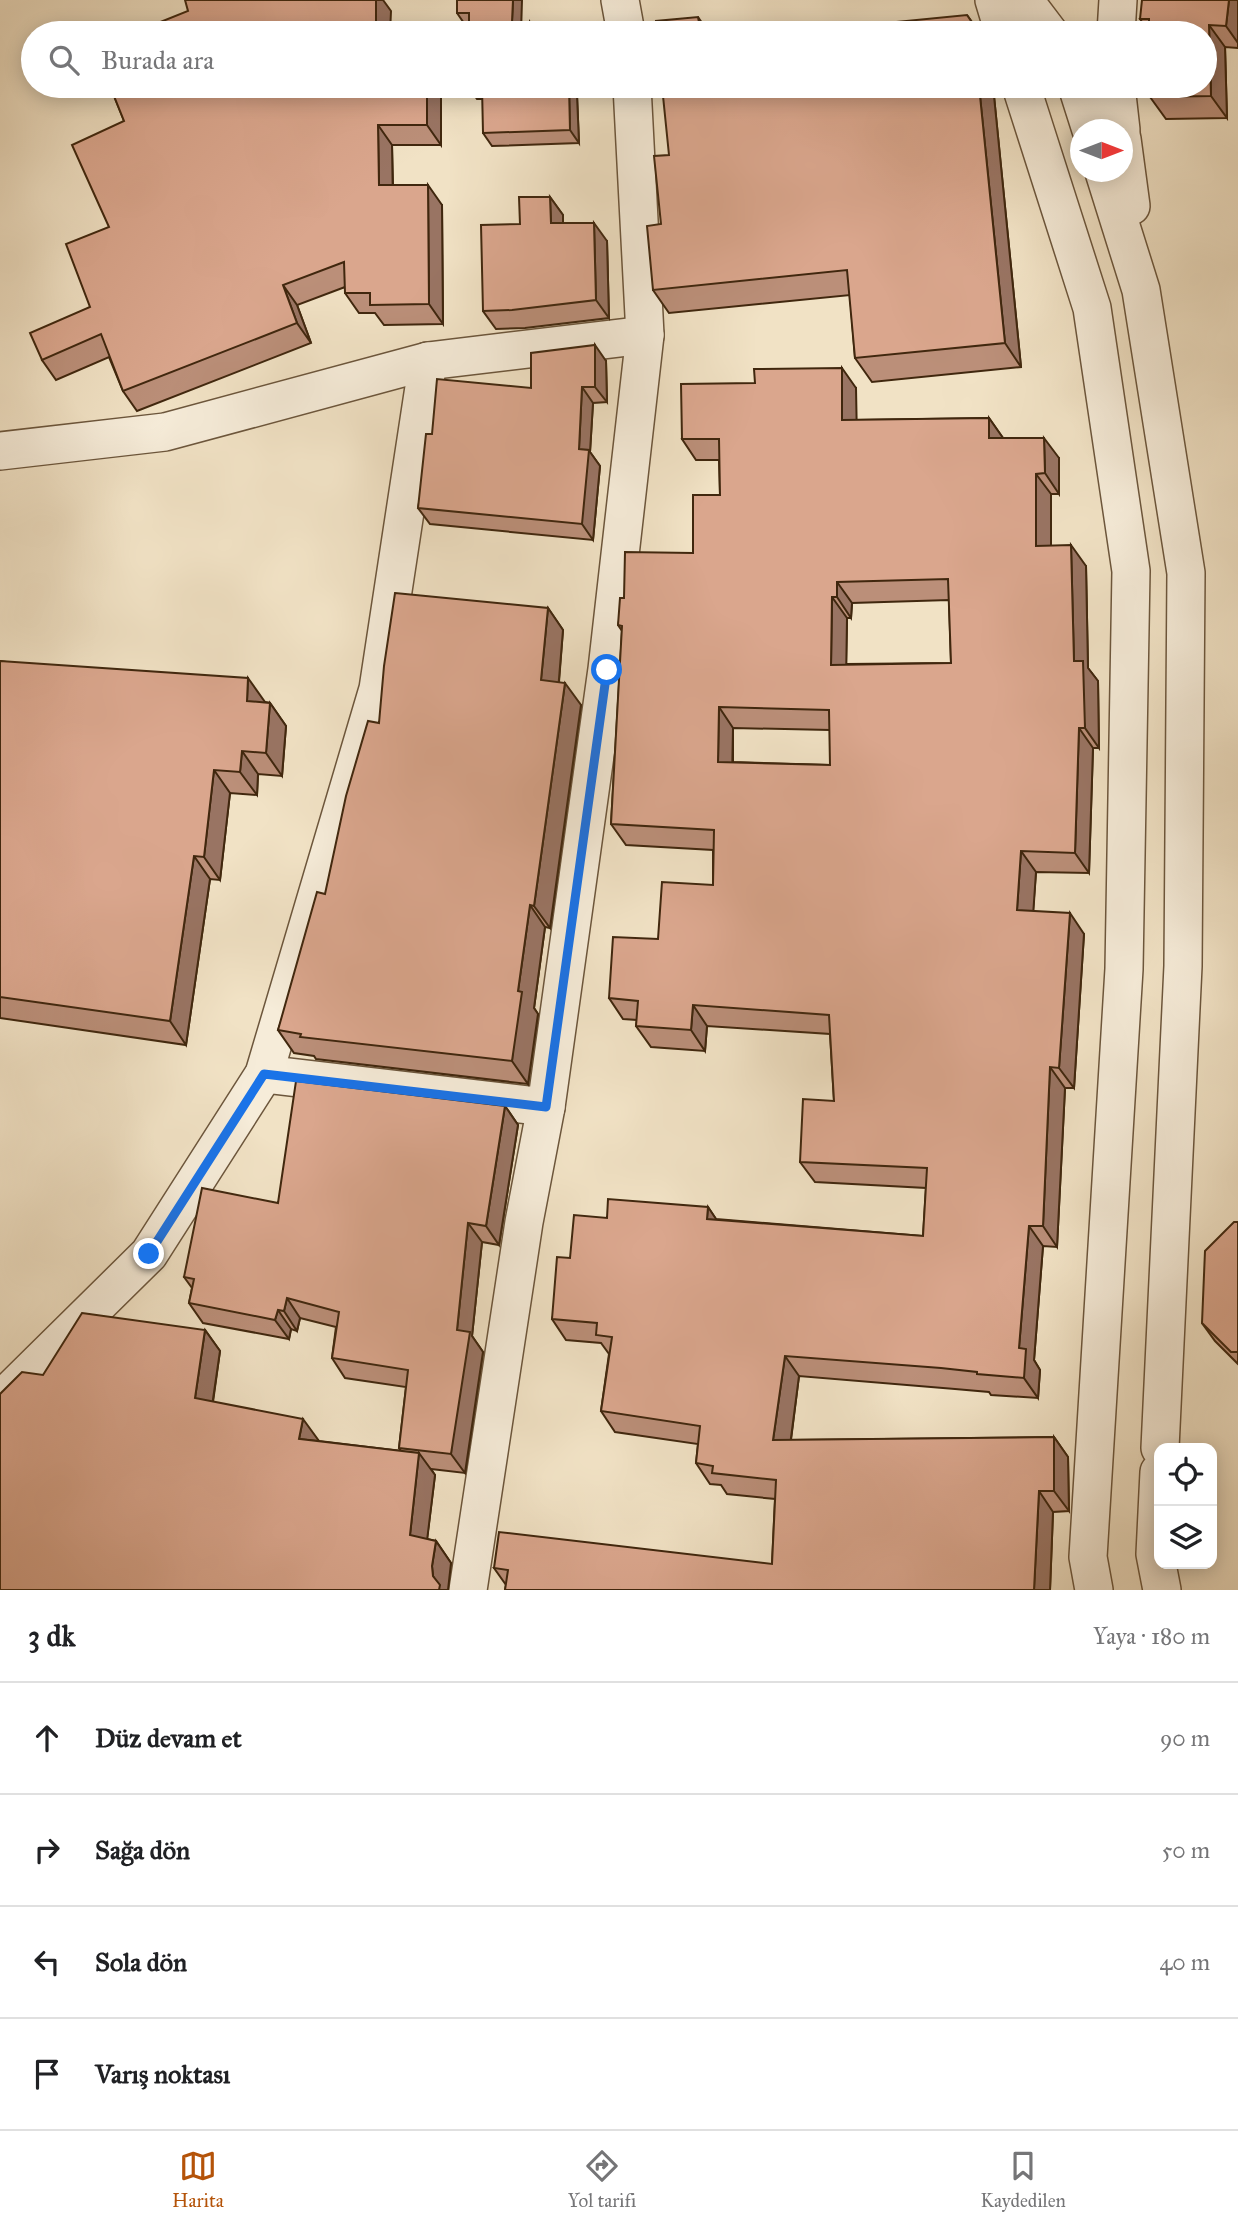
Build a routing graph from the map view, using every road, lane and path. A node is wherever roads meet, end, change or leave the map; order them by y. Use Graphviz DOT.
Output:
graph roads {
  1 [pos="620,0"];
  2 [pos="994,0"];
  3 [pos="1024,0"];
  4 [pos="1118,0"];
  5 [pos="624,21"];
  6 [pos="1000,21"];
  7 [pos="1040,21"];
  8 [pos="1117,21"];
  9 [pos="633,98"];
  10 [pos="1025,98"];
  11 [pos="1081,98"];
  12 [pos="1117,98"];
  13 [pos="1088,119"];
  14 [pos="1120,119"];
  15 [pos="1107,182"];
  16 [pos="1127,182"];
  17 [pos="1141,290"];
  18 [pos="645,335"];
  19 [pos="428,361"];
  20 [pos="0,451"];
  21 [pos="264,1074"];
  22 [pos="546,1107"];
  23 [pos="0,1401"];
  24 [pos="1160,1443"];
  25 [pos="1157,1506"];
  26 [pos="468,1590"];
  27 [pos="1094,1590"];
  28 [pos="1162,1590"];
  1 -- 5 [label="street"];
  2 -- 6 [label="street"];
  3 -- 7 [label="street"];
  4 -- 8 [label="street"];
  9 -- 18 [label="street"];
  10 -- 27 [label="street"];
  11 -- 13 [label="street"];
  12 -- 14 [label="street"];
  15 -- 17 [label="street"];
  16 -- 17 [label="street"];
  17 -- 24 [label="street"];
  18 -- 19 [label="street"];
  18 -- 22 [label="street"];
  19 -- 20 [label="street"];
  19 -- 21 [label="street"];
  21 -- 22 [label="street"];
  21 -- 23 [label="street"];
  22 -- 26 [label="street"];
  25 -- 28 [label="street"];
}
